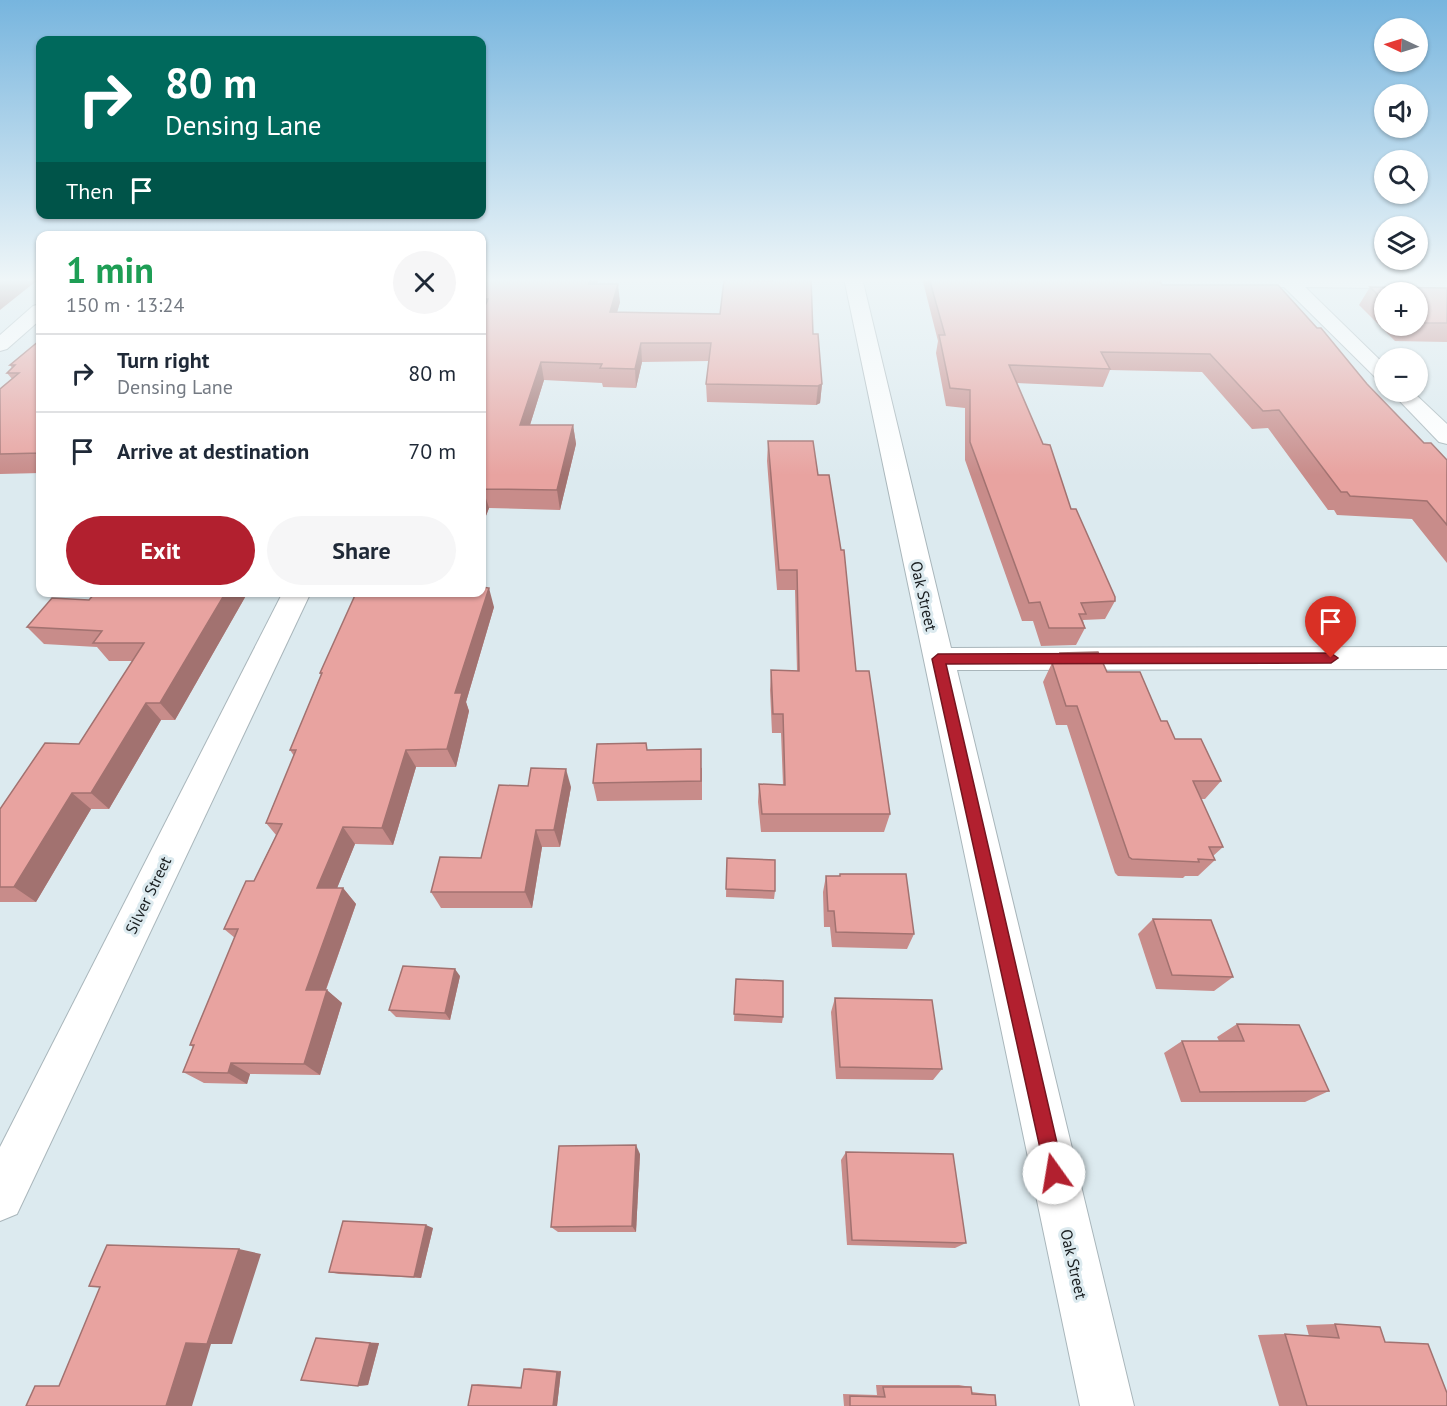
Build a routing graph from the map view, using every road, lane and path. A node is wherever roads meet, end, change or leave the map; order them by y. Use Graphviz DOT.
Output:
graph roads {
  1 [pos="868,344"];
  2 [pos="1352,344"];
  3 [pos="1374,365"];
  4 [pos="1411,402"];
  5 [pos="1447,437"];
  6 [pos="295,597"];
  7 [pos="1447,658"];
  8 [pos="938,659"];
  9 [pos="0,1197"];
  10 [pos="1107,1406"];
  1 -- 8 [label="street, Oak Street"];
  2 -- 3 [label="street"];
  4 -- 5 [label="street"];
  6 -- 9 [label="street, Silver Street"];
  7 -- 8 [label="street"];
  8 -- 10 [label="street, Oak Street"];
}
